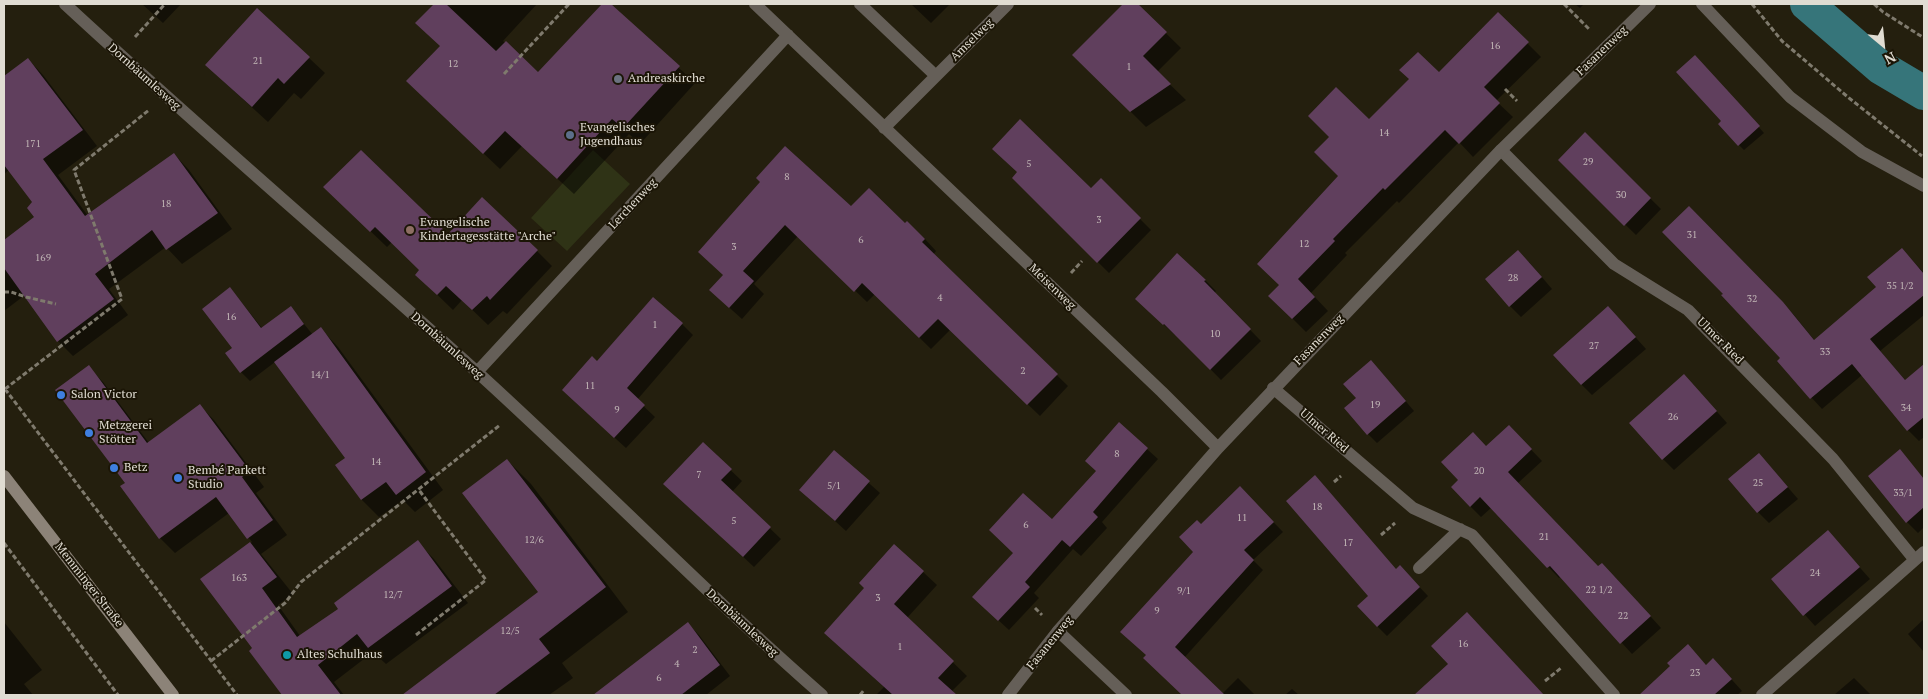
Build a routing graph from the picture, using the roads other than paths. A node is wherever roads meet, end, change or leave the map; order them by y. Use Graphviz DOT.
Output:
graph roads {
  1 [pos="65,4"];
  2 [pos="755,4"];
  3 [pos="860,4"];
  4 [pos="1008,4"];
  5 [pos="1650,4"];
  6 [pos="1702,4"];
  7 [pos="788,35"];
  8 [pos="936,76"];
  9 [pos="884,128"];
  10 [pos="1501,150"];
  11 [pos="1924,186"];
  12 [pos="477,372"];
  13 [pos="1273,388"];
  14 [pos="1218,448"];
  15 [pos="4,476"];
  16 [pos="1460,529"];
  17 [pos="1919,555"];
  18 [pos="1419,568"];
  19 [pos="1058,631"];
  20 [pos="173,695"];
  21 [pos="822,695"];
  22 [pos="1008,695"];
  23 [pos="1126,695"];
  24 [pos="1614,695"];
  25 [pos="1762,695"];
  1 -- 12 [label="street, Dornbäumlesweg"];
  2 -- 7 [label="street, Meisenweg"];
  3 -- 8 [label="street"];
  4 -- 8 [label="street, Amselweg"];
  5 -- 10 [label="street, Fasanenweg"];
  6 -- 11 [label="street"];
  7 -- 9 [label="street, Meisenweg"];
  7 -- 12 [label="street, Lerchenweg"];
  8 -- 9 [label="street"];
  9 -- 14 [label="street, Meisenweg"];
  10 -- 13 [label="street, Fasanenweg"];
  10 -- 17 [label="street, Ulmer Ried"];
  12 -- 21 [label="street, Dornbäumlesweg"];
  13 -- 14 [label="street, Fasanenweg"];
  13 -- 16 [label="street, Ulmer Ried"];
  14 -- 19 [label="street, Fasanenweg"];
  15 -- 20 [label="main road, Memminger Straße"];
  16 -- 18 [label="street"];
  16 -- 24 [label="street, Ulmer Ried"];
  17 -- 25 [label="street, Ulmer Ried"];
  19 -- 22 [label="street, Fasanenweg"];
  19 -- 23 [label="street"];
}
